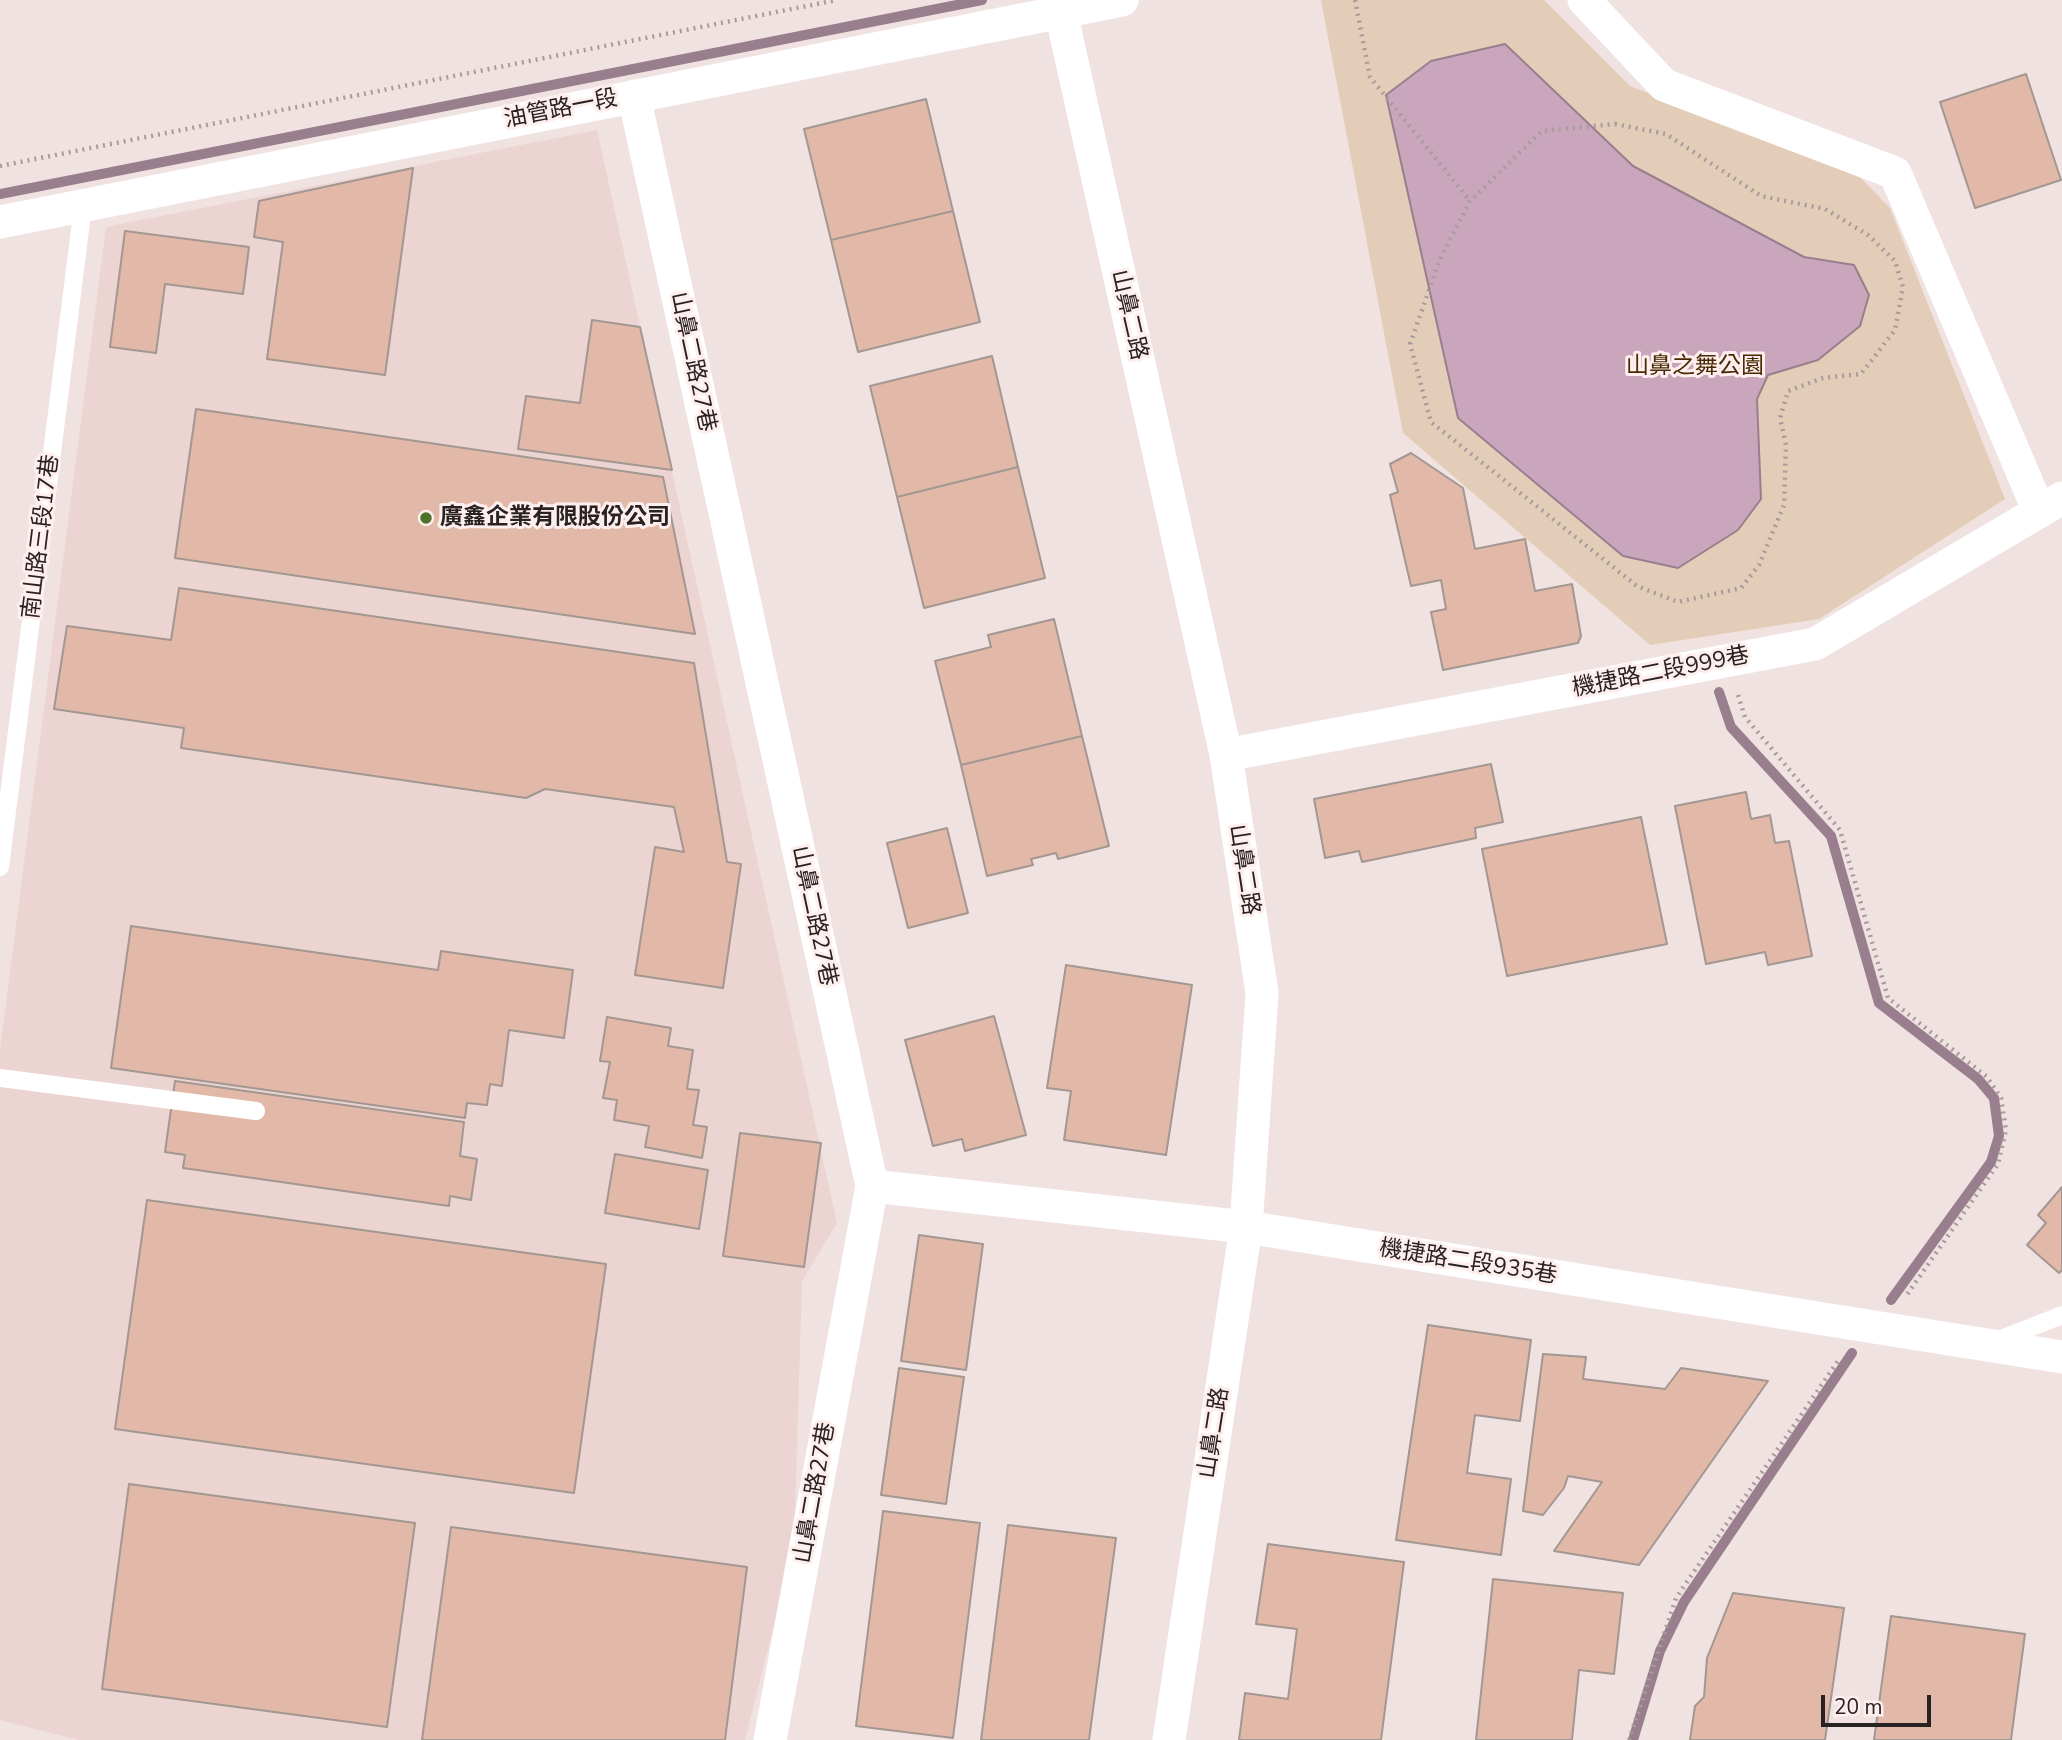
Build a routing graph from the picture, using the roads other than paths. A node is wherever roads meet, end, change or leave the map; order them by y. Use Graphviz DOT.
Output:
graph roads {
  1 [pos="1122,0"];
  2 [pos="1584,0"];
  3 [pos="1061,12"];
  4 [pos="634,96"];
  5 [pos="83,206"];
  6 [pos="0,222"];
  7 [pos="2051,505"];
  8 [pos="1226,755"];
  9 [pos="0,867"];
  10 [pos="0,1078"];
  11 [pos="256,1111"];
  12 [pos="872,1186"];
  13 [pos="1246,1227"];
  14 [pos="2062,1315"];
  15 [pos="1986,1345"];
  16 [pos="2062,1357"];
  17 [pos="770,1740"];
  18 [pos="1169,1740"];
  1 -- 3 [label="street, 油管路一段"];
  2 -- 7 [label="street"];
  3 -- 4 [label="street, 油管路一段"];
  3 -- 8 [label="street, 山鼻二路"];
  4 -- 5 [label="street, 油管路一段"];
  4 -- 12 [label="street, 山鼻二路27巷"];
  5 -- 6 [label="street, 油管路一段"];
  5 -- 9 [label="lane, 南山路三段17巷"];
  7 -- 8 [label="street, 機捷路二段999巷"];
  8 -- 13 [label="street, 山鼻二路"];
  10 -- 11 [label="lane"];
  12 -- 13 [label="street, 機捷路二段935巷"];
  12 -- 17 [label="street, 山鼻二路27巷"];
  13 -- 15 [label="street, 機捷路二段935巷"];
  13 -- 18 [label="street, 山鼻二路"];
  14 -- 15 [label="lane"];
  15 -- 16 [label="street, 機捷路二段935巷"];
}
